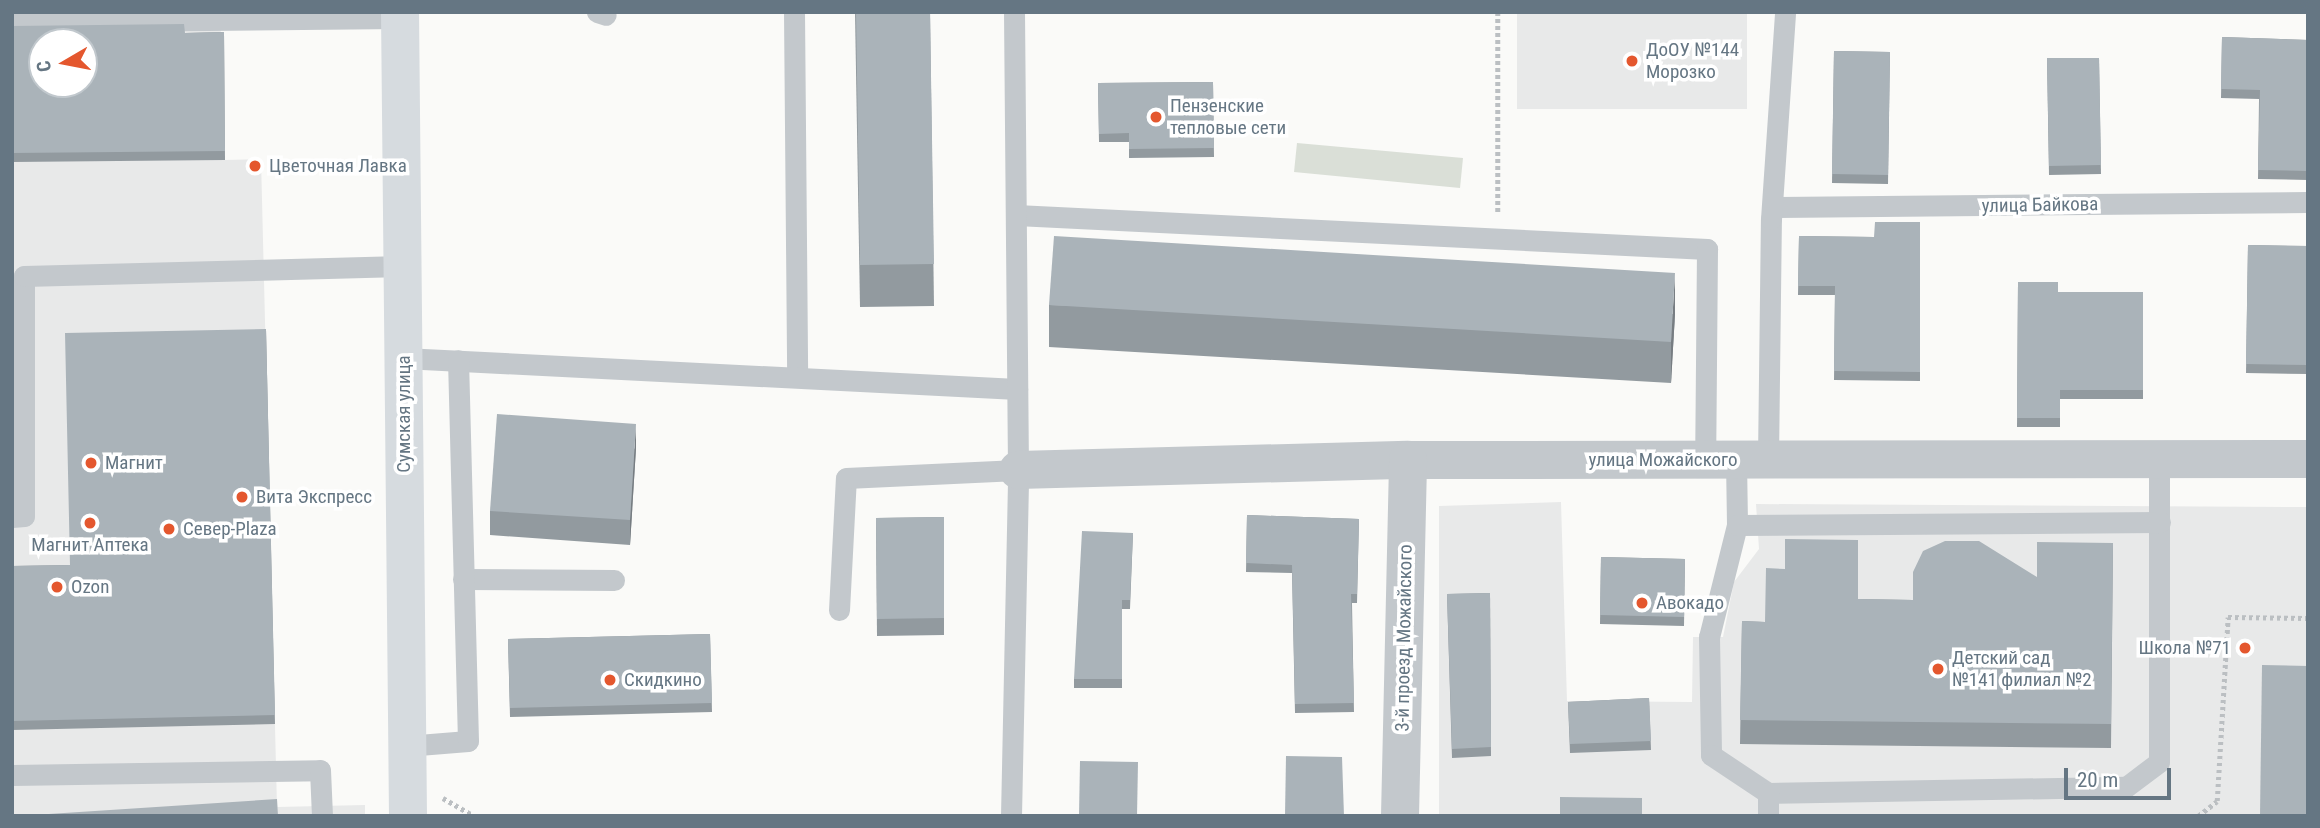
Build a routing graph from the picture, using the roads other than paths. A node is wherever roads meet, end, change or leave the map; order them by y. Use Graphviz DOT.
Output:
graph roads {
  1 [pos="794,12"];
  2 [pos="1014,12"];
  3 [pos="1785,13"];
  4 [pos="400,15"];
  5 [pos="12,23"];
  6 [pos="2308,202"];
  7 [pos="1772,208"];
  8 [pos="1016,215"];
  9 [pos="402,266"];
  10 [pos="403,358"];
  11 [pos="457,360"];
  12 [pos="797,374"];
  13 [pos="1017,389"];
  14 [pos="2159,459"];
  15 [pos="2308,459"];
  16 [pos="1408,460"];
  17 [pos="1736,460"];
  18 [pos="1018,470"];
  19 [pos="12,517"];
  20 [pos="2160,522"];
  21 [pos="1737,524"];
  22 [pos="463,579"];
  23 [pos="614,580"];
  24 [pos="839,610"];
  25 [pos="406,746"];
  26 [pos="12,775"];
  27 [pos="1768,793"];
  28 [pos="322,816"];
  29 [pos="408,816"];
  30 [pos="1011,816"];
  31 [pos="1399,816"];
  32 [pos="1768,816"];
  1 -- 12 [label="lane"];
  2 -- 8 [label="lane"];
  3 -- 7 [label="lane"];
  4 -- 5 [label="lane"];
  4 -- 9 [label="street, Сумская улица"];
  6 -- 7 [label="lane, улица Байкова"];
  7 -- 17 [label="lane"];
  8 -- 13 [label="lane"];
  8 -- 17 [label="lane"];
  9 -- 10 [label="street, Сумская улица"];
  9 -- 19 [label="lane"];
  10 -- 11 [label="lane"];
  10 -- 25 [label="street, Сумская улица"];
  11 -- 12 [label="lane"];
  11 -- 22 [label="lane"];
  12 -- 13 [label="lane"];
  13 -- 18 [label="lane"];
  14 -- 15 [label="street, улица Можайского"];
  14 -- 17 [label="street, улица Можайского"];
  14 -- 20 [label="lane"];
  16 -- 17 [label="street, улица Можайского"];
  16 -- 18 [label="street, улица Можайского"];
  16 -- 31 [label="street, 3-й проезд Можайского"];
  17 -- 21 [label="lane"];
  18 -- 24 [label="lane"];
  18 -- 30 [label="lane"];
  20 -- 21 [label="lane"];
  20 -- 27 [label="lane"];
  21 -- 27 [label="lane"];
  22 -- 23 [label="lane"];
  22 -- 25 [label="lane"];
  25 -- 29 [label="street, Сумская улица"];
  26 -- 28 [label="lane"];
  27 -- 32 [label="lane"];
}
